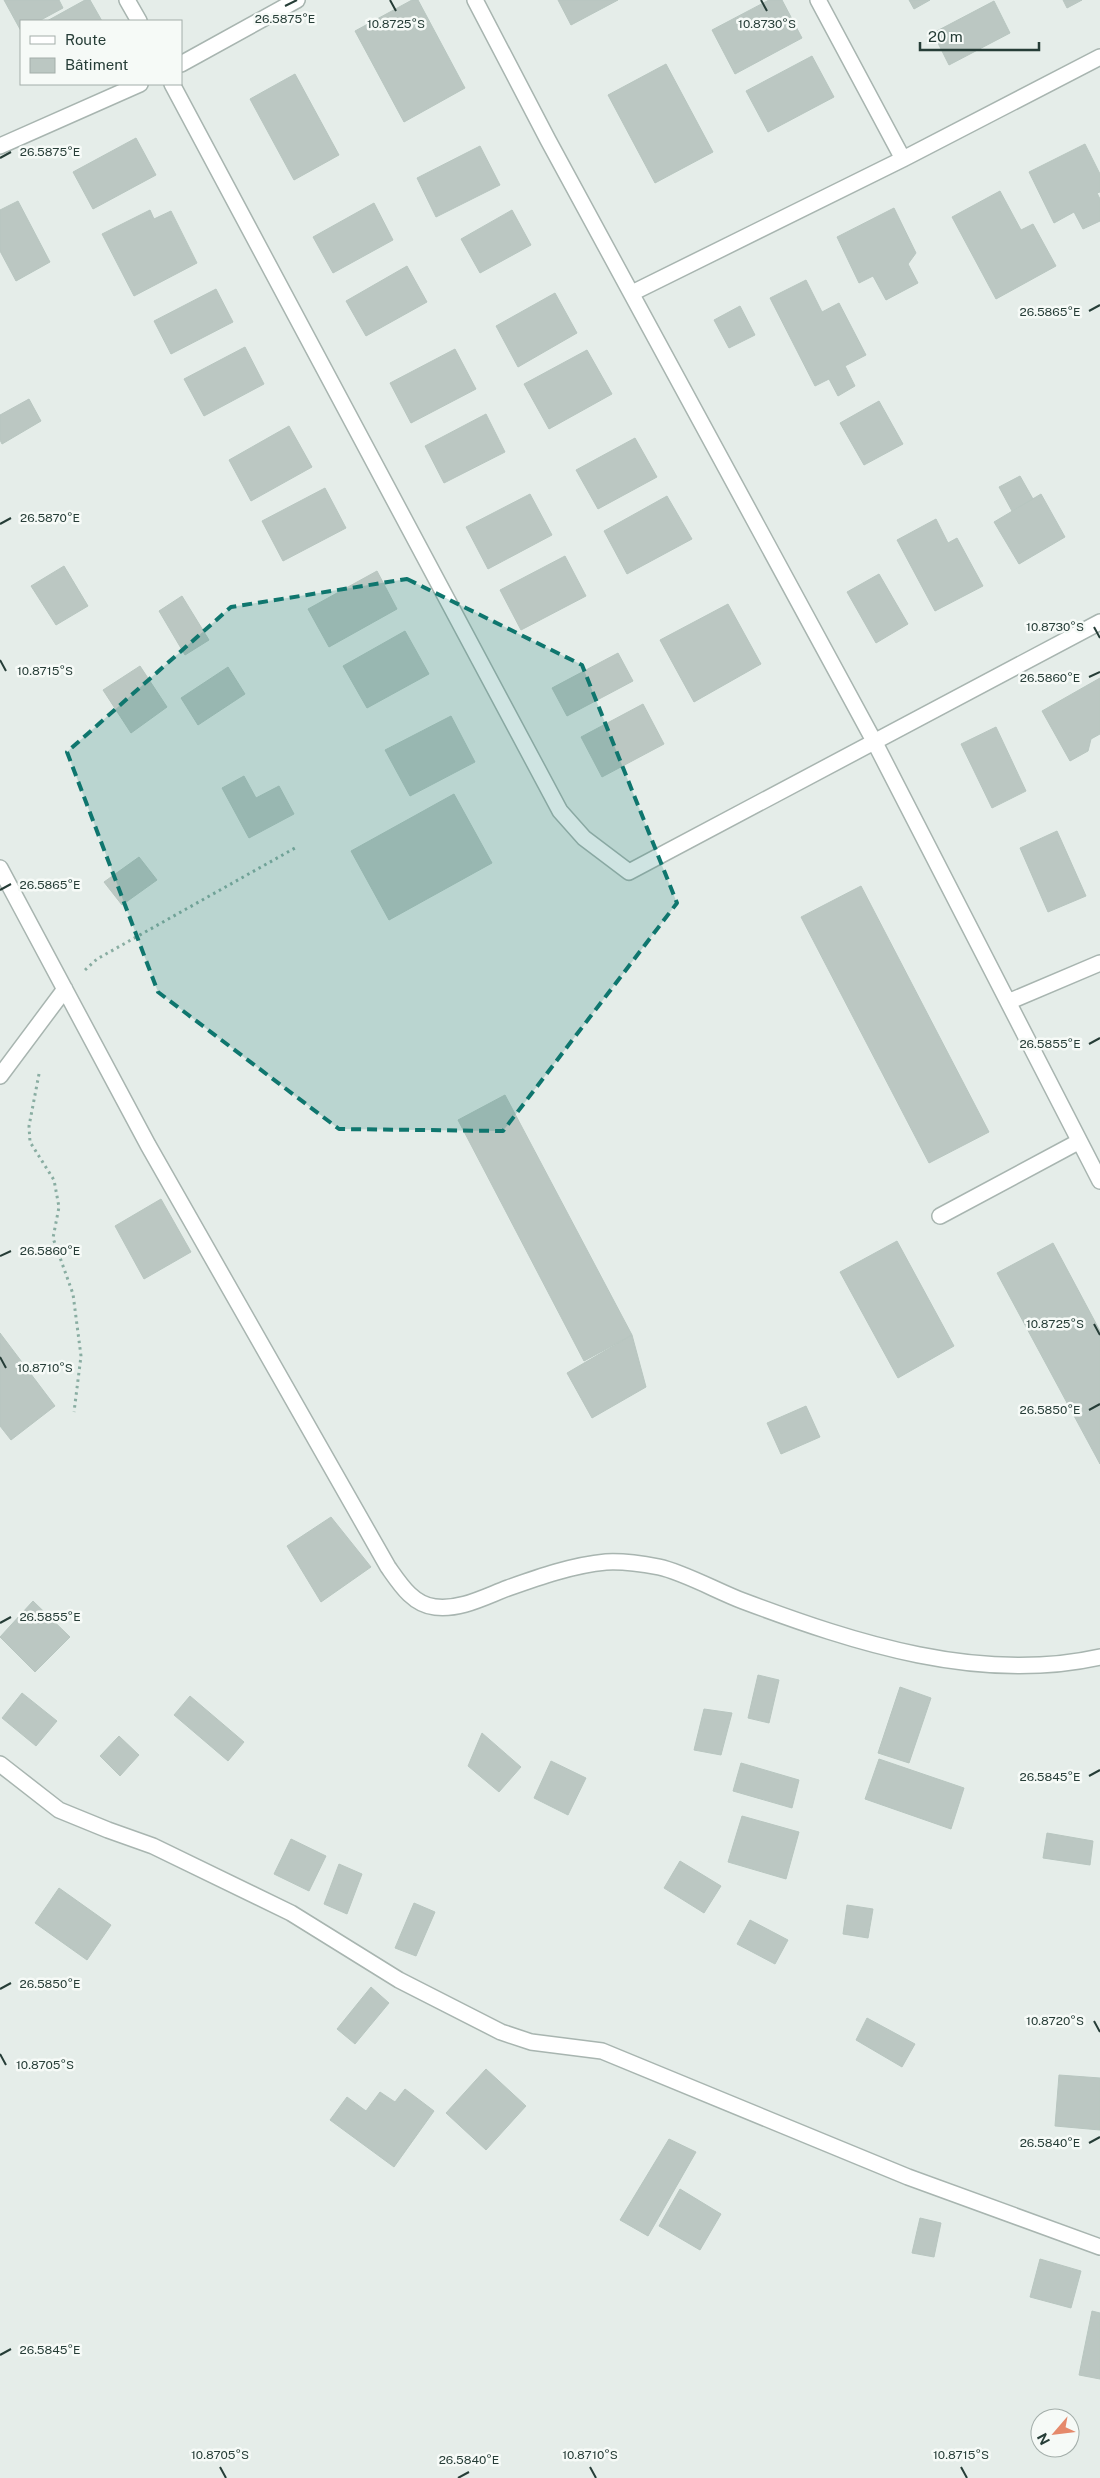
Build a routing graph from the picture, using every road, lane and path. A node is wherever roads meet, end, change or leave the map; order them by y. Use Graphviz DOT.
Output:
graph roads {
  1 [pos="127,0"];
  2 [pos="297,0"];
  3 [pos="475,0"];
  4 [pos="818,0"];
  5 [pos="138,20"];
  6 [pos="1100,57"];
  7 [pos="182,63"];
  8 [pos="138,85"];
  9 [pos="173,85"];
  10 [pos="0,146"];
  11 [pos="903,159"];
  12 [pos="632,293"];
  13 [pos="1100,622"];
  14 [pos="874,742"];
  15 [pos="295,848"];
  16 [pos="0,868"];
  17 [pos="1100,963"];
  18 [pos="65,989"];
  19 [pos="1008,1002"];
  20 [pos="37,1026"];
  21 [pos="0,1076"];
  22 [pos="1078,1142"];
  23 [pos="1100,1181"];
  24 [pos="940,1216"];
  25 [pos="74,1412"];
  26 [pos="1100,1657"];
  27 [pos="0,1764"];
  28 [pos="1100,2247"];
  1 -- 5 [label="street"];
  2 -- 7 [label="street"];
  3 -- 12 [label="street"];
  4 -- 11 [label="street"];
  6 -- 11 [label="street"];
  8 -- 10 [label="street"];
  9 -- 14 [label="street"];
  11 -- 12 [label="street"];
  12 -- 14 [label="street"];
  13 -- 14 [label="street"];
  14 -- 19 [label="street"];
  15 -- 18 [label="path"];
  16 -- 18 [label="street"];
  17 -- 19 [label="street"];
  18 -- 20 [label="street"];
  18 -- 26 [label="street"];
  19 -- 22 [label="street"];
  20 -- 21 [label="street"];
  20 -- 25 [label="path"];
  22 -- 23 [label="street"];
  22 -- 24 [label="street"];
  27 -- 28 [label="street"];
}
